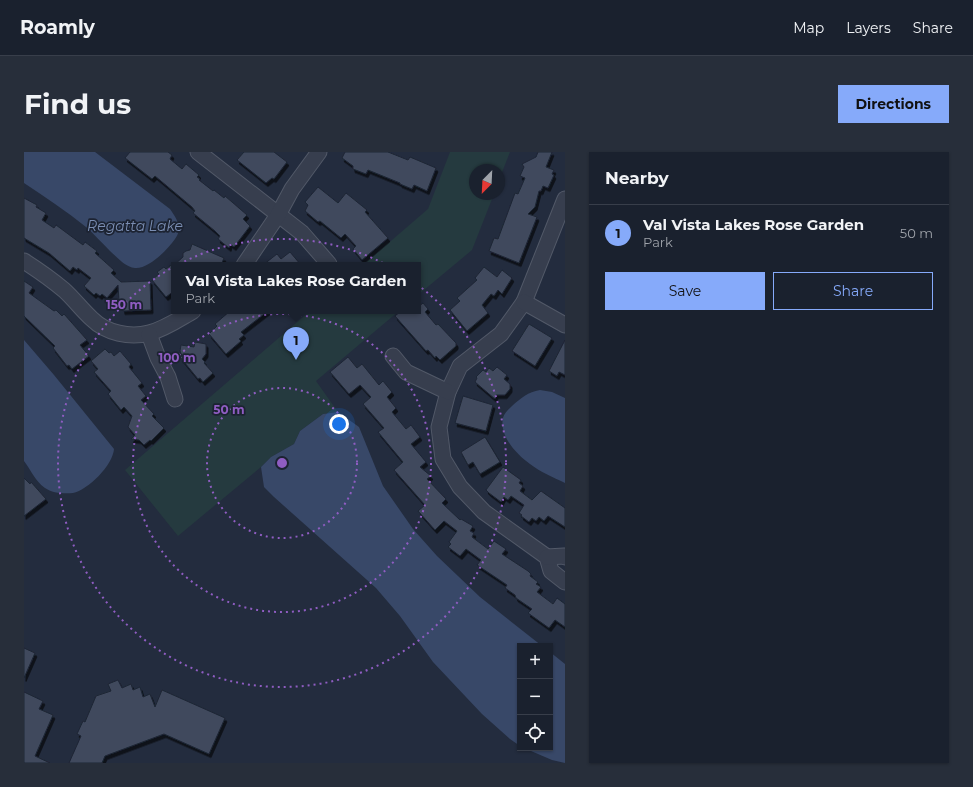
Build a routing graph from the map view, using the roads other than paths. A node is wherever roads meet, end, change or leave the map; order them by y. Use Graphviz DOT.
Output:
graph roads {
  1 [pos="198,152"];
  2 [pos="319,152"];
  3 [pos="565,199"];
  4 [pos="278,215"];
  5 [pos="24,261"];
  6 [pos="247,262"];
  7 [pos="327,262"];
  8 [pos="524,302"];
  9 [pos="188,314"];
  10 [pos="565,325"];
  11 [pos="149,334"];
  12 [pos="393,356"];
  13 [pos="448,392"];
  14 [pos="175,399"];
  15 [pos="565,557"];
  16 [pos="547,558"];
  17 [pos="565,582"];
  1 -- 4 [label="street"];
  2 -- 4 [label="street"];
  3 -- 8 [label="street"];
  4 -- 6 [label="street"];
  4 -- 7 [label="street"];
  5 -- 11 [label="street"];
  8 -- 10 [label="street"];
  8 -- 13 [label="street"];
  9 -- 11 [label="street"];
  11 -- 14 [label="street"];
  12 -- 13 [label="street"];
  13 -- 16 [label="street"];
  15 -- 16 [label="street"];
  16 -- 17 [label="street"];
}
